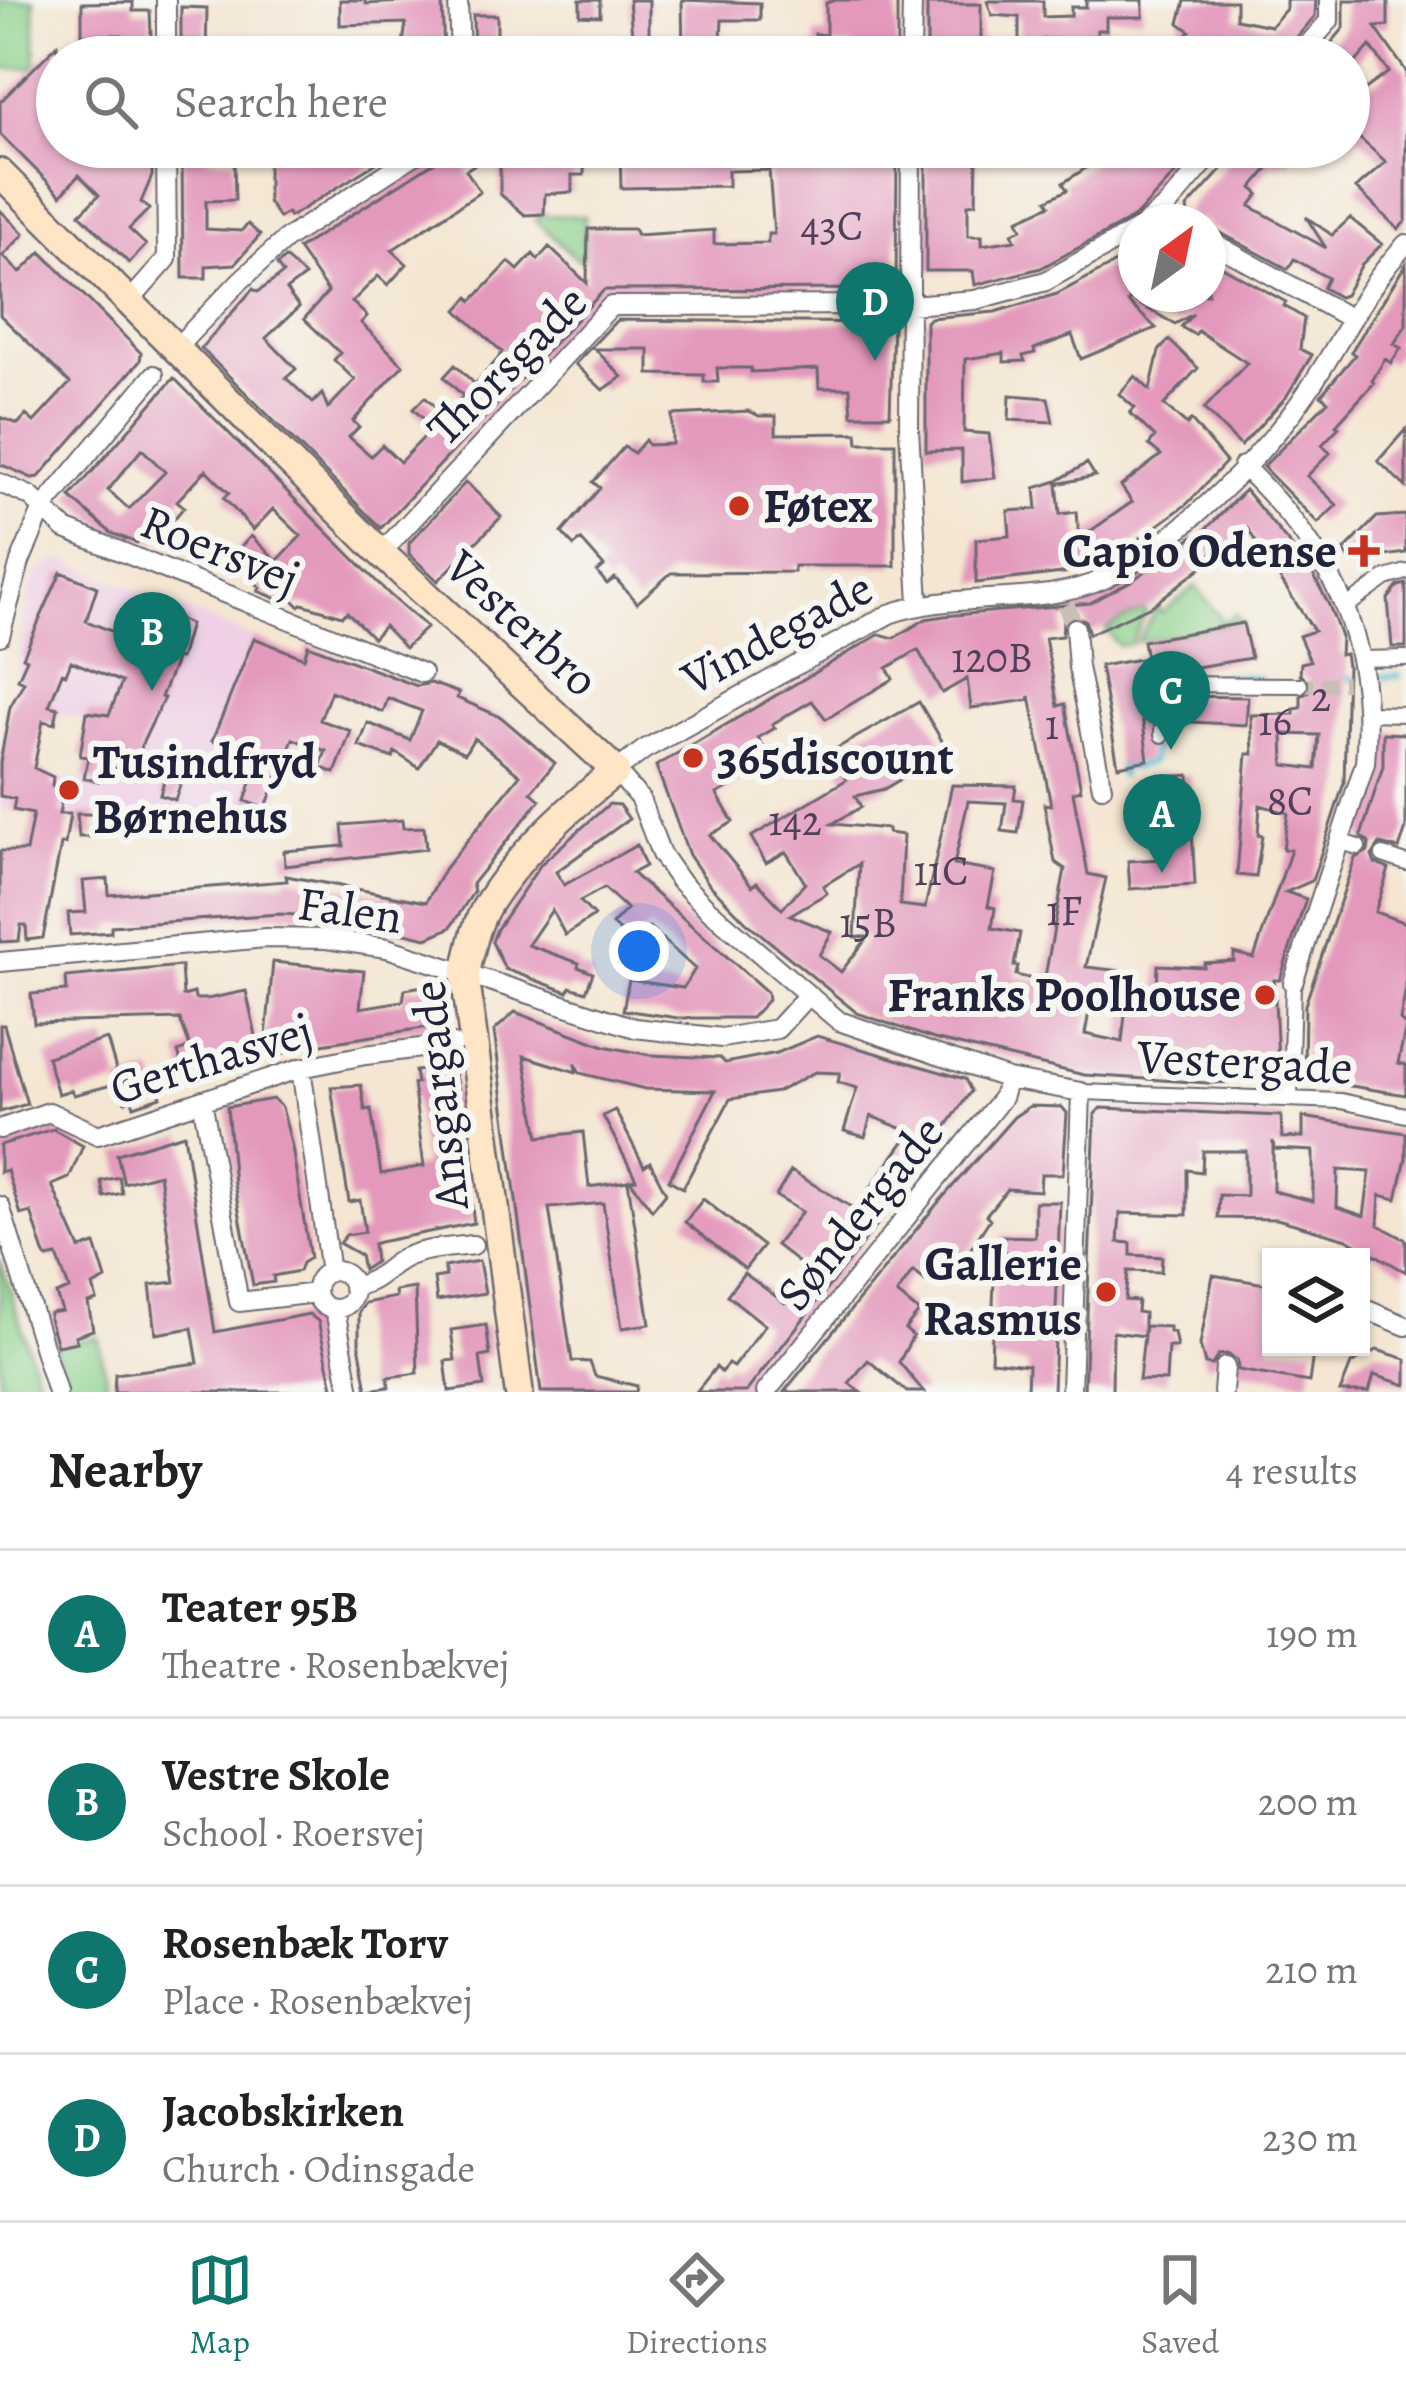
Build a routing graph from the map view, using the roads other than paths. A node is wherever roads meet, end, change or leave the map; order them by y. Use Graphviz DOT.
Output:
graph roads {
  1 [pos="166,0"];
  2 [pos="458,0"];
  3 [pos="912,0"];
  4 [pos="1329,0"];
  5 [pos="166,36"];
  6 [pos="459,36"];
  7 [pos="911,36"];
  8 [pos="1316,36"];
  9 [pos="166,168"];
  10 [pos="395,168"];
  11 [pos="911,168"];
  12 [pos="1201,168"];
  13 [pos="0,173"];
  14 [pos="1173,204"];
  15 [pos="1118,240"];
  16 [pos="1406,244"];
  17 [pos="1226,250"];
  18 [pos="129,302"];
  19 [pos="910,305"];
  20 [pos="1351,319"];
  21 [pos="175,349"];
  22 [pos="154,375"];
  23 [pos="1244,466"];
  24 [pos="0,483"];
  25 [pos="43,508"];
  26 [pos="381,553"];
  27 [pos="1406,572"];
  28 [pos="919,603"];
  29 [pos="1347,606"];
  30 [pos="1075,628"];
  31 [pos="0,636"];
  32 [pos="1406,658"];
  33 [pos="1360,659"];
  34 [pos="422,673"];
  35 [pos="1300,685"];
  36 [pos="1365,713"];
  37 [pos="1406,714"];
  38 [pos="1162,735"];
  39 [pos="616,771"];
  40 [pos="1102,787"];
  41 [pos="1383,855"];
  42 [pos="1406,863"];
  43 [pos="0,962"];
  44 [pos="465,975"];
  45 [pos="1293,983"];
  46 [pos="807,996"];
  47 [pos="453,1044"];
  48 [pos="301,1068"];
  49 [pos="1009,1079"];
  50 [pos="1081,1092"];
  51 [pos="1290,1098"];
  52 [pos="202,1100"];
  53 [pos="1406,1115"];
  54 [pos="0,1130"];
  55 [pos="0,1206"];
  56 [pos="473,1245"];
  57 [pos="330,1272"];
  58 [pos="353,1287"];
  59 [pos="316,1293"];
  60 [pos="335,1309"];
  61 [pos="1370,1312"];
  62 [pos="1406,1326"];
  63 [pos="1225,1367"];
  64 [pos="57,1392"];
  65 [pos="350,1392"];
  66 [pos="519,1392"];
  67 [pos="766,1392"];
  68 [pos="1071,1392"];
  69 [pos="1223,1392"];
  1 -- 5 [label="street"];
  2 -- 6 [label="street"];
  3 -- 7 [label="street"];
  4 -- 8 [label="street"];
  9 -- 18 [label="street"];
  10 -- 21 [label="street"];
  11 -- 19 [label="street"];
  12 -- 14 [label="street"];
  13 -- 18 [label="main road, Vesterbro"];
  15 -- 19 [label="street, Thorsgade"];
  16 -- 20 [label="street, Vindegade"];
  17 -- 20 [label="street"];
  18 -- 21 [label="main road, Vesterbro"];
  19 -- 26 [label="street, Thorsgade"];
  19 -- 28 [label="street"];
  20 -- 23 [label="street, Vindegade"];
  21 -- 26 [label="main road, Vesterbro"];
  22 -- 25 [label="street"];
  23 -- 28 [label="street, Vindegade"];
  23 -- 29 [label="street"];
  24 -- 25 [label="street, Roersvej"];
  25 -- 31 [label="street"];
  25 -- 34 [label="street, Roersvej"];
  26 -- 39 [label="main road, Vesterbro"];
  27 -- 29 [label="street"];
  28 -- 39 [label="street, Vindegade"];
  29 -- 33 [label="street"];
  30 -- 40 [label="street"];
  32 -- 33 [label="street"];
  33 -- 36 [label="street"];
  35 -- 38 [label="street"];
  36 -- 37 [label="street"];
  36 -- 45 [label="street"];
  39 -- 44 [label="main road, Ansgargade"];
  39 -- 46 [label="street, Vesterbro"];
  41 -- 42 [label="street"];
  43 -- 44 [label="street, Falen"];
  44 -- 46 [label="street, Falen"];
  44 -- 66 [label="main road, Ansgargade"];
  45 -- 51 [label="street"];
  46 -- 49 [label="street, Vesterbro"];
  47 -- 48 [label="street, Gerthasvej"];
  48 -- 52 [label="street, Gerthasvej"];
  48 -- 57 [label="street"];
  49 -- 50 [label="street, Vestergade"];
  49 -- 67 [label="street, Søndergade"];
  50 -- 51 [label="street, Vestergade"];
  50 -- 68 [label="street"];
  51 -- 53 [label="street, Vestergade"];
  52 -- 54 [label="street, Gerthasvej"];
  52 -- 59 [label="street"];
  55 -- 64 [label="street"];
  56 -- 58 [label="street"];
  57 -- 58 [label="street"];
  57 -- 59 [label="street"];
  58 -- 60 [label="street"];
  59 -- 60 [label="street"];
  60 -- 65 [label="street"];
  61 -- 62 [label="street"];
  63 -- 69 [label="street"];
}
